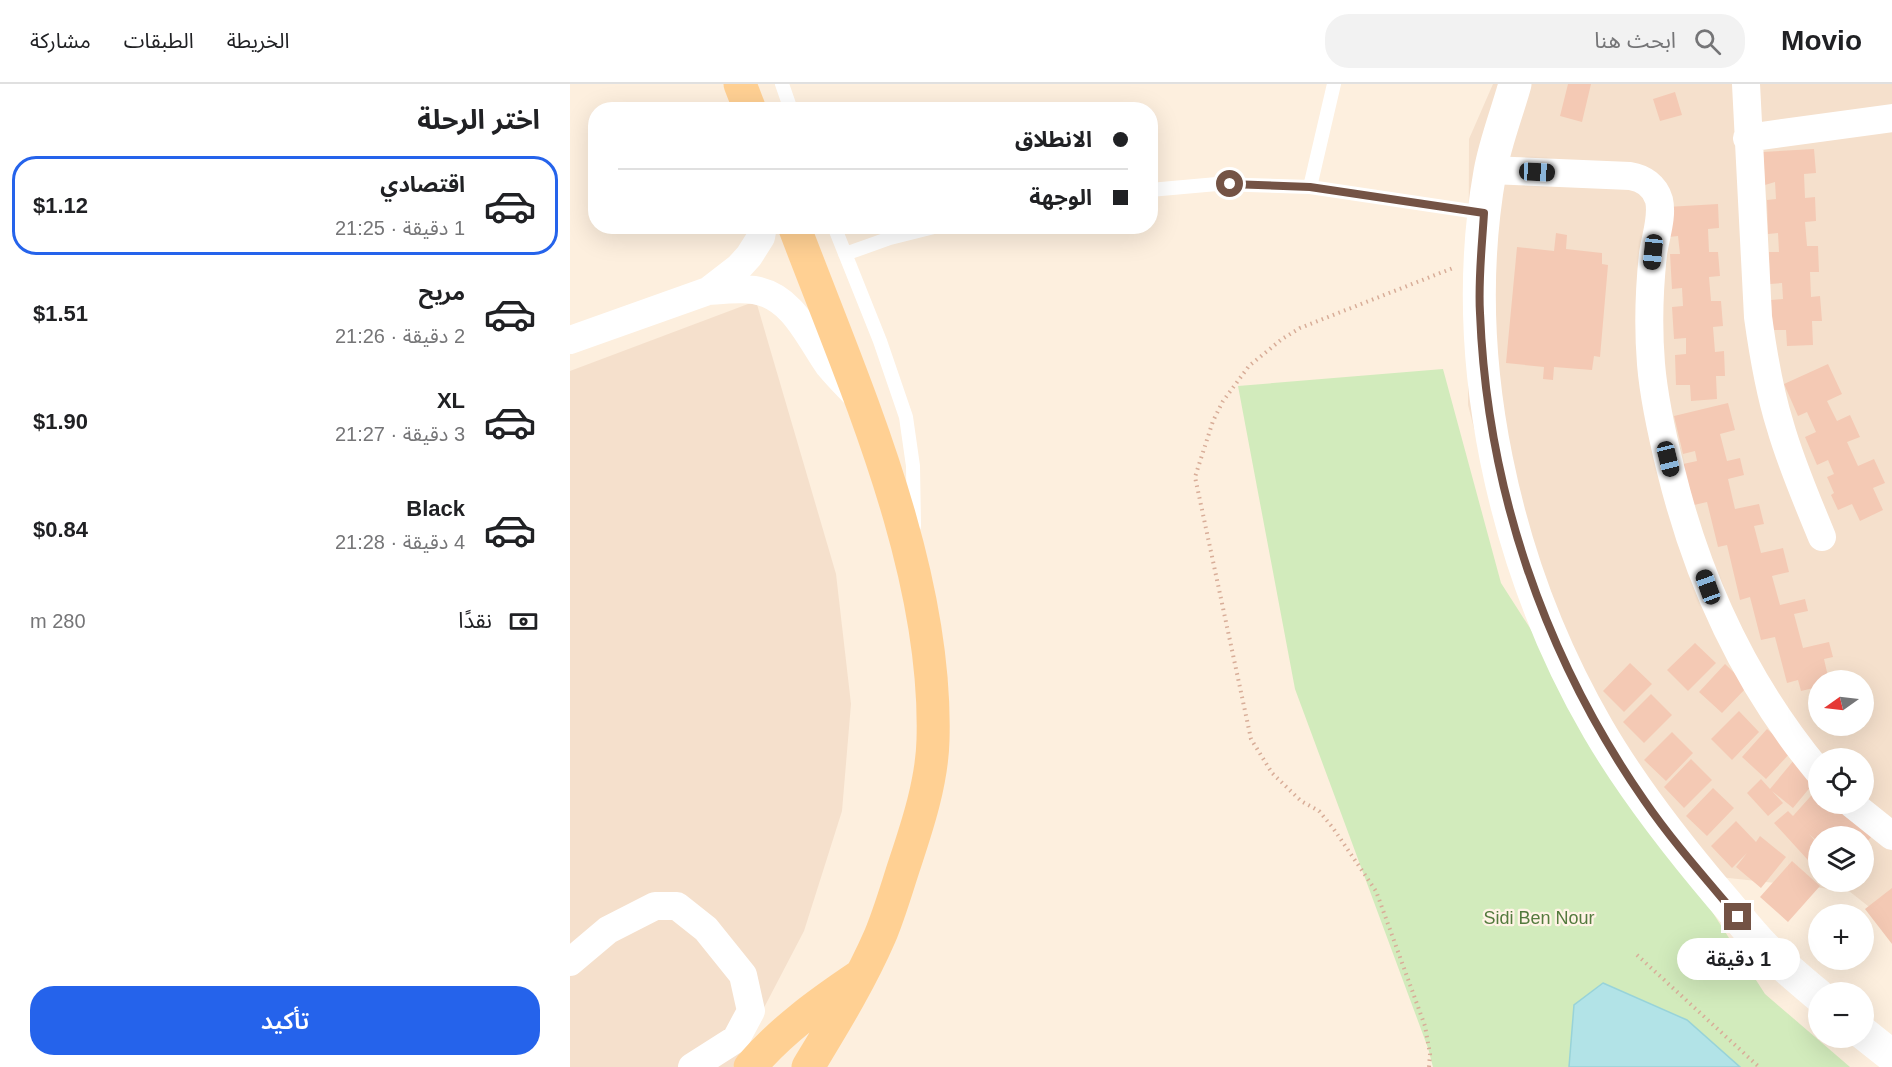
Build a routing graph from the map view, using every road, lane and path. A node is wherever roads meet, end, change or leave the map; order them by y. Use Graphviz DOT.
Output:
graph roads {
  1 [pos="740,84"];
  2 [pos="782,84"];
  3 [pos="1334,84"];
  4 [pos="1515,84"];
  5 [pos="1746,84"];
  6 [pos="747,102"];
  7 [pos="788,102"];
  8 [pos="1892,118"];
  9 [pos="1748,138"];
  10 [pos="1490,170"];
  11 [pos="1310,187"];
  12 [pos="1158,189"];
  13 [pos="1484,213"];
  14 [pos="761,234"];
  15 [pos="797,234"];
  16 [pos="837,234"];
  17 [pos="906,234"];
  18 [pos="845,254"];
  19 [pos="1481,257"];
  20 [pos="708,291"];
  21 [pos="570,340"];
  22 [pos="859,399"];
  23 [pos="1822,537"];
  24 [pos="911,561"];
  25 [pos="1808,758"];
  26 [pos="1864,814"];
  27 [pos="1892,836"];
  28 [pos="1637,956"];
  29 [pos="570,962"];
  30 [pos="862,974"];
  31 [pos="1808,986"];
  32 [pos="1874,1042"];
  33 [pos="1892,1056"];
  34 [pos="692,1067"];
  35 [pos="750,1067"];
  36 [pos="808,1067"];
  37 [pos="1429,1067"];
  38 [pos="1759,1067"];
  1 -- 6 [label="main road"];
  2 -- 7 [label="lane"];
  3 -- 11 [label="lane"];
  4 -- 10 [label="street"];
  5 -- 9 [label="street"];
  8 -- 9 [label="street"];
  9 -- 23 [label="street"];
  10 -- 13 [label="street"];
  10 -- 25 [label="street"];
  11 -- 12 [label="lane"];
  11 -- 13 [label="lane"];
  13 -- 19 [label="street"];
  14 -- 20 [label="street"];
  15 -- 22 [label="main road"];
  16 -- 18 [label="lane"];
  17 -- 18 [label="lane"];
  18 -- 24 [label="lane"];
  19 -- 31 [label="street"];
  19 -- 37 [label="path"];
  20 -- 21 [label="street"];
  20 -- 22 [label="street"];
  22 -- 24 [label="main road"];
  24 -- 30 [label="main road"];
  26 -- 27 [label="street"];
  28 -- 38 [label="path"];
  29 -- 34 [label="street"];
  30 -- 35 [label="main road"];
  30 -- 36 [label="main road"];
  32 -- 33 [label="street"];
}
